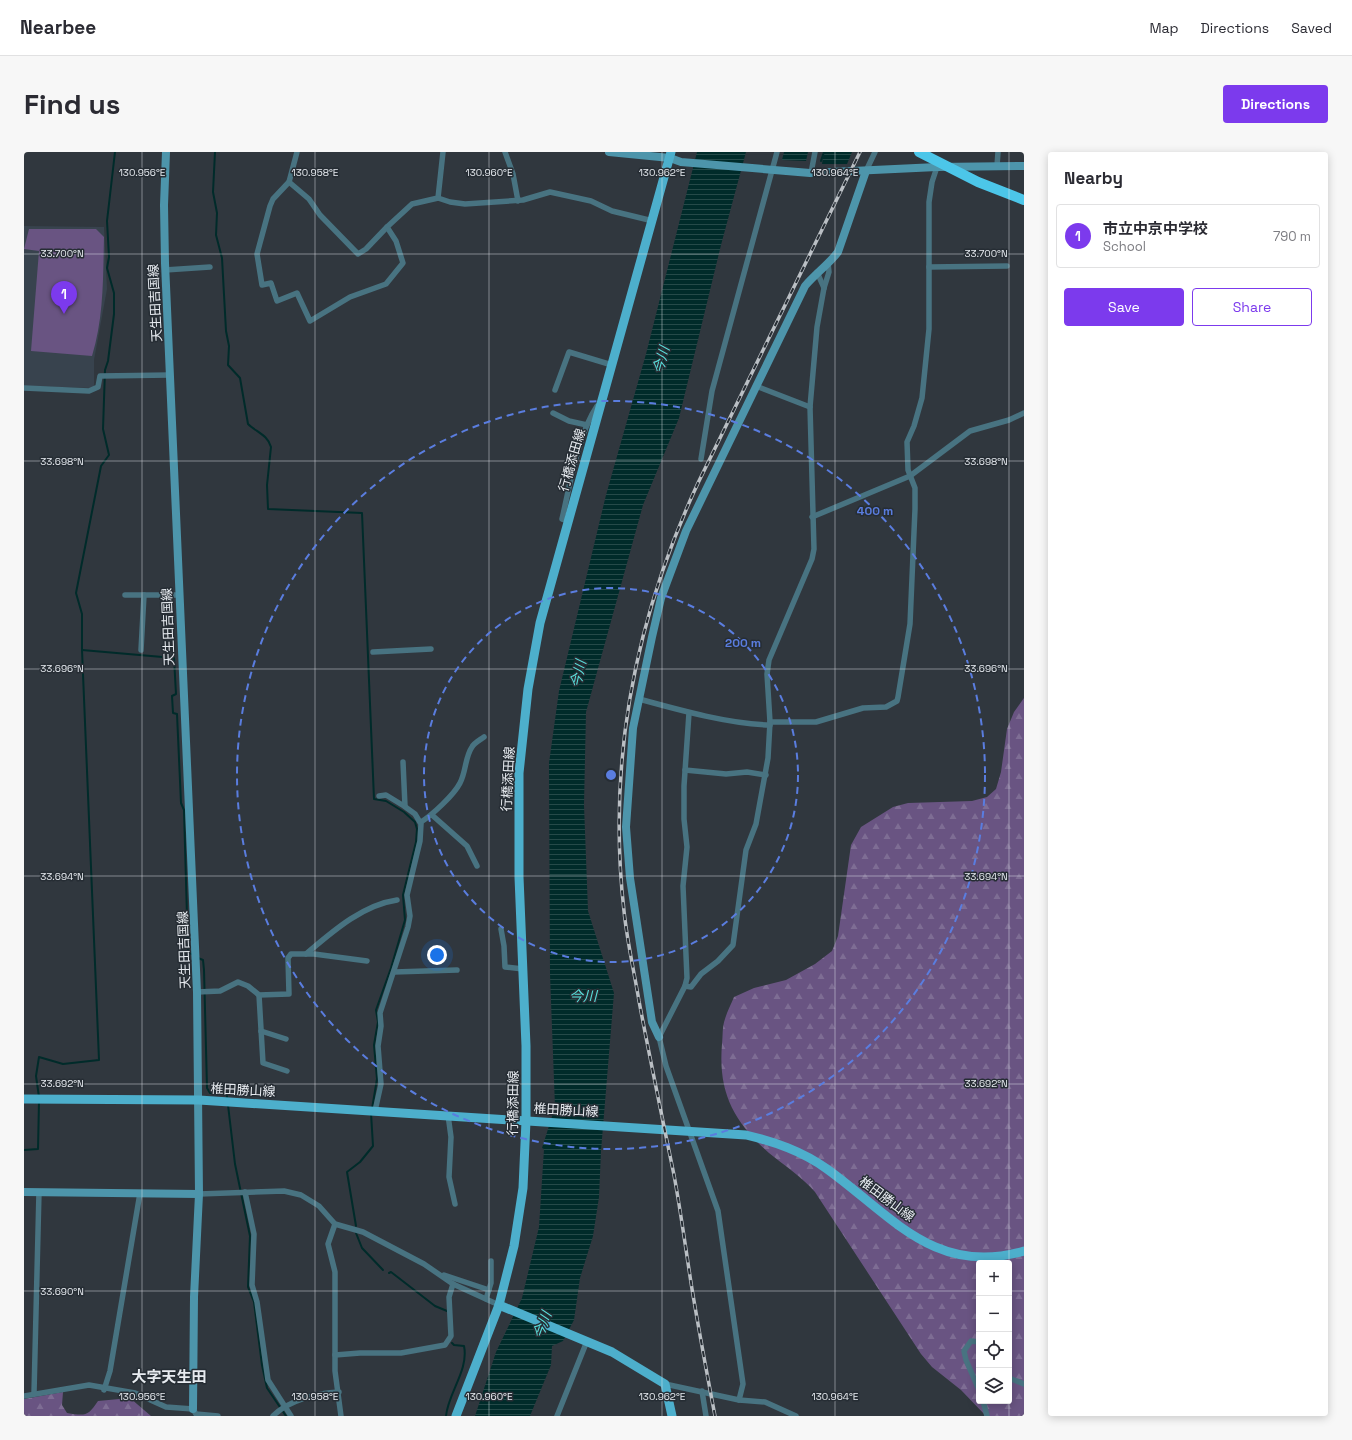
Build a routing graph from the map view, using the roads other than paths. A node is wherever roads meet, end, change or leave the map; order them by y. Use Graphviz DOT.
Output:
graph roads {
  1 [pos="166,152"];
  2 [pos="297,152"];
  3 [pos="443,152"];
  4 [pos="505,152"];
  5 [pos="609,152"];
  6 [pos="778,152"];
  7 [pos="815,152"];
  8 [pos="875,152"];
  9 [pos="918,152"];
  10 [pos="998,152"];
  11 [pos="671,155"];
  12 [pos="997,166"];
  13 [pos="1024,166"];
  14 [pos="937,167"];
  15 [pos="770,170"];
  16 [pos="866,171"];
  17 [pos="811,173"];
  18 [pos="288,182"];
  19 [pos="438,198"];
  20 [pos="1024,200"];
  21 [pos="518,201"];
  22 [pos="653,220"];
  23 [pos="387,227"];
  24 [pos="828,263"];
  25 [pos="1007,266"];
  26 [pos="210,267"];
  27 [pos="929,267"];
  28 [pos="165,270"];
  29 [pos="818,272"];
  30 [pos="824,288"];
  31 [pos="612,365"];
  32 [pos="170,375"];
  33 [pos="756,386"];
  34 [pos="24,388"];
  35 [pos="555,390"];
  36 [pos="601,406"];
  37 [pos="810,407"];
  38 [pos="553,413"];
  39 [pos="1024,413"];
  40 [pos="587,425"];
  41 [pos="701,459"];
  42 [pos="910,476"];
  43 [pos="812,517"];
  44 [pos="569,521"];
  45 [pos="125,595"];
  46 [pos="144,595"];
  47 [pos="179,595"];
  48 [pos="431,649"];
  49 [pos="141,650"];
  50 [pos="373,652"];
  51 [pos="639,699"];
  52 [pos="689,713"];
  53 [pos="770,723"];
  54 [pos="484,737"];
  55 [pos="403,762"];
  56 [pos="685,770"];
  57 [pos="766,775"];
  58 [pos="379,796"];
  59 [pos="405,806"];
  60 [pos="432,815"];
  61 [pos="421,822"];
  62 [pos="477,866"];
  63 [pos="397,900"];
  64 [pos="501,929"];
  65 [pos="306,954"];
  66 [pos="367,961"];
  67 [pos="523,969"];
  68 [pos="457,970"];
  69 [pos="394,972"];
  70 [pos="685,986"];
  71 [pos="197,992"];
  72 [pos="260,995"];
  73 [pos="261,1031"];
  74 [pos="659,1037"];
  75 [pos="286,1039"];
  76 [pos="287,1072"];
  77 [pos="24,1100"];
  78 [pos="199,1100"];
  79 [pos="375,1111"];
  80 [pos="448,1115"];
  81 [pos="529,1121"];
  82 [pos="24,1192"];
  83 [pos="39,1192"];
  84 [pos="245,1192"];
  85 [pos="140,1193"];
  86 [pos="199,1194"];
  87 [pos="455,1204"];
  88 [pos="336,1224"];
  89 [pos="1024,1250"];
  90 [pos="491,1261"];
  91 [pos="439,1274"];
  92 [pos="453,1284"];
  93 [pos="489,1290"];
  94 [pos="486,1299"];
  95 [pos="501,1306"];
  96 [pos="587,1342"];
  97 [pos="976,1342"];
  98 [pos="335,1356"];
  99 [pos="1012,1379"];
  100 [pos="976,1383"];
  101 [pos="665,1384"];
  102 [pos="1024,1384"];
  103 [pos="104,1388"];
  104 [pos="702,1391"];
  105 [pos="339,1392"];
  106 [pos="34,1393"];
  107 [pos="24,1396"];
  108 [pos="739,1400"];
  109 [pos="984,1404"];
  110 [pos="285,1406"];
  111 [pos="193,1409"];
  112 [pos="218,1416"];
  113 [pos="274,1416"];
  114 [pos="291,1416"];
  115 [pos="341,1416"];
  116 [pos="456,1416"];
  117 [pos="557,1416"];
  118 [pos="672,1416"];
  119 [pos="706,1416"];
  120 [pos="796,1416"];
  121 [pos="986,1416"];
  1 -- 28 [label="street, 天生田吉国線"];
  2 -- 18 [label="street"];
  3 -- 19 [label="street"];
  4 -- 21 [label="street"];
  5 -- 11 [label="street"];
  6 -- 15 [label="street"];
  7 -- 17 [label="street"];
  8 -- 16 [label="street"];
  9 -- 20 [label="highway"];
  10 -- 12 [label="street"];
  11 -- 15 [label="street"];
  11 -- 22 [label="main road, 行橋添田線"];
  12 -- 13 [label="street"];
  12 -- 14 [label="street"];
  14 -- 16 [label="street"];
  14 -- 27 [label="street"];
  15 -- 17 [label="street"];
  15 -- 41 [label="street"];
  16 -- 17 [label="street"];
  16 -- 24 [label="street"];
  18 -- 23 [label="street"];
  18 -- 23 [label="street"];
  19 -- 21 [label="street"];
  19 -- 23 [label="street"];
  21 -- 22 [label="street"];
  22 -- 31 [label="main road, 行橋添田線"];
  24 -- 29 [label="street"];
  24 -- 30 [label="street"];
  25 -- 27 [label="street"];
  26 -- 28 [label="street"];
  27 -- 42 [label="street"];
  28 -- 32 [label="street, 天生田吉国線"];
  29 -- 30 [label="street"];
  29 -- 33 [label="street"];
  30 -- 37 [label="street"];
  31 -- 35 [label="street"];
  31 -- 36 [label="main road, 行橋添田線"];
  32 -- 34 [label="street"];
  32 -- 47 [label="street, 天生田吉国線"];
  33 -- 37 [label="street"];
  33 -- 51 [label="street"];
  36 -- 40 [label="street"];
  36 -- 44 [label="main road, 行橋添田線"];
  37 -- 43 [label="street"];
  38 -- 40 [label="street"];
  39 -- 42 [label="street"];
  40 -- 44 [label="street"];
  42 -- 43 [label="street"];
  42 -- 53 [label="street"];
  43 -- 53 [label="street"];
  44 -- 67 [label="main road, 行橋添田線"];
  45 -- 46 [label="street"];
  46 -- 47 [label="street"];
  46 -- 49 [label="street"];
  47 -- 71 [label="street, 天生田吉国線"];
  48 -- 50 [label="street"];
  51 -- 52 [label="street"];
  51 -- 74 [label="street"];
  52 -- 53 [label="street"];
  52 -- 56 [label="street"];
  53 -- 57 [label="street"];
  54 -- 60 [label="street"];
  55 -- 59 [label="street"];
  56 -- 57 [label="street"];
  56 -- 70 [label="street"];
  57 -- 70 [label="street"];
  58 -- 59 [label="street"];
  59 -- 61 [label="street"];
  60 -- 61 [label="street"];
  60 -- 62 [label="street"];
  61 -- 69 [label="street"];
  63 -- 65 [label="street"];
  64 -- 67 [label="street"];
  65 -- 66 [label="street"];
  65 -- 72 [label="street"];
  67 -- 81 [label="main road, 行橋添田線"];
  68 -- 69 [label="street"];
  69 -- 79 [label="street"];
  70 -- 74 [label="street"];
  71 -- 72 [label="street"];
  71 -- 78 [label="street, 天生田吉国線"];
  72 -- 73 [label="street"];
  73 -- 75 [label="street"];
  73 -- 76 [label="street"];
  74 -- 108 [label="street"];
  77 -- 78 [label="main road, 椎田勝山線"];
  78 -- 79 [label="main road, 椎田勝山線"];
  78 -- 86 [label="street, 天生田吉国線"];
  79 -- 80 [label="main road, 椎田勝山線"];
  80 -- 81 [label="main road, 椎田勝山線"];
  80 -- 87 [label="street"];
  81 -- 89 [label="main road, 椎田勝山線"];
  81 -- 95 [label="main road, 行橋添田線"];
  82 -- 83 [label="street"];
  83 -- 85 [label="street"];
  83 -- 106 [label="street"];
  84 -- 86 [label="street"];
  84 -- 88 [label="street"];
  84 -- 110 [label="street"];
  85 -- 86 [label="street"];
  85 -- 103 [label="street"];
  86 -- 111 [label="street, 天生田吉国線"];
  88 -- 91 [label="street"];
  88 -- 98 [label="street"];
  90 -- 93 [label="street"];
  91 -- 92 [label="street"];
  91 -- 93 [label="street"];
  92 -- 94 [label="street"];
  92 -- 98 [label="street"];
  93 -- 94 [label="street"];
  94 -- 95 [label="street"];
  95 -- 96 [label="main road"];
  95 -- 116 [label="main road, 行橋添田線"];
  96 -- 101 [label="main road"];
  96 -- 117 [label="street"];
  97 -- 100 [label="street"];
  98 -- 105 [label="street"];
  99 -- 102 [label="street"];
  101 -- 104 [label="street"];
  101 -- 118 [label="main road"];
  103 -- 106 [label="street"];
  103 -- 111 [label="street"];
  104 -- 108 [label="street"];
  104 -- 119 [label="street"];
  105 -- 110 [label="street"];
  105 -- 115 [label="street"];
  106 -- 107 [label="street"];
  108 -- 120 [label="street"];
  109 -- 121 [label="street"];
  110 -- 113 [label="street"];
  110 -- 114 [label="street"];
  111 -- 112 [label="street"];
}
